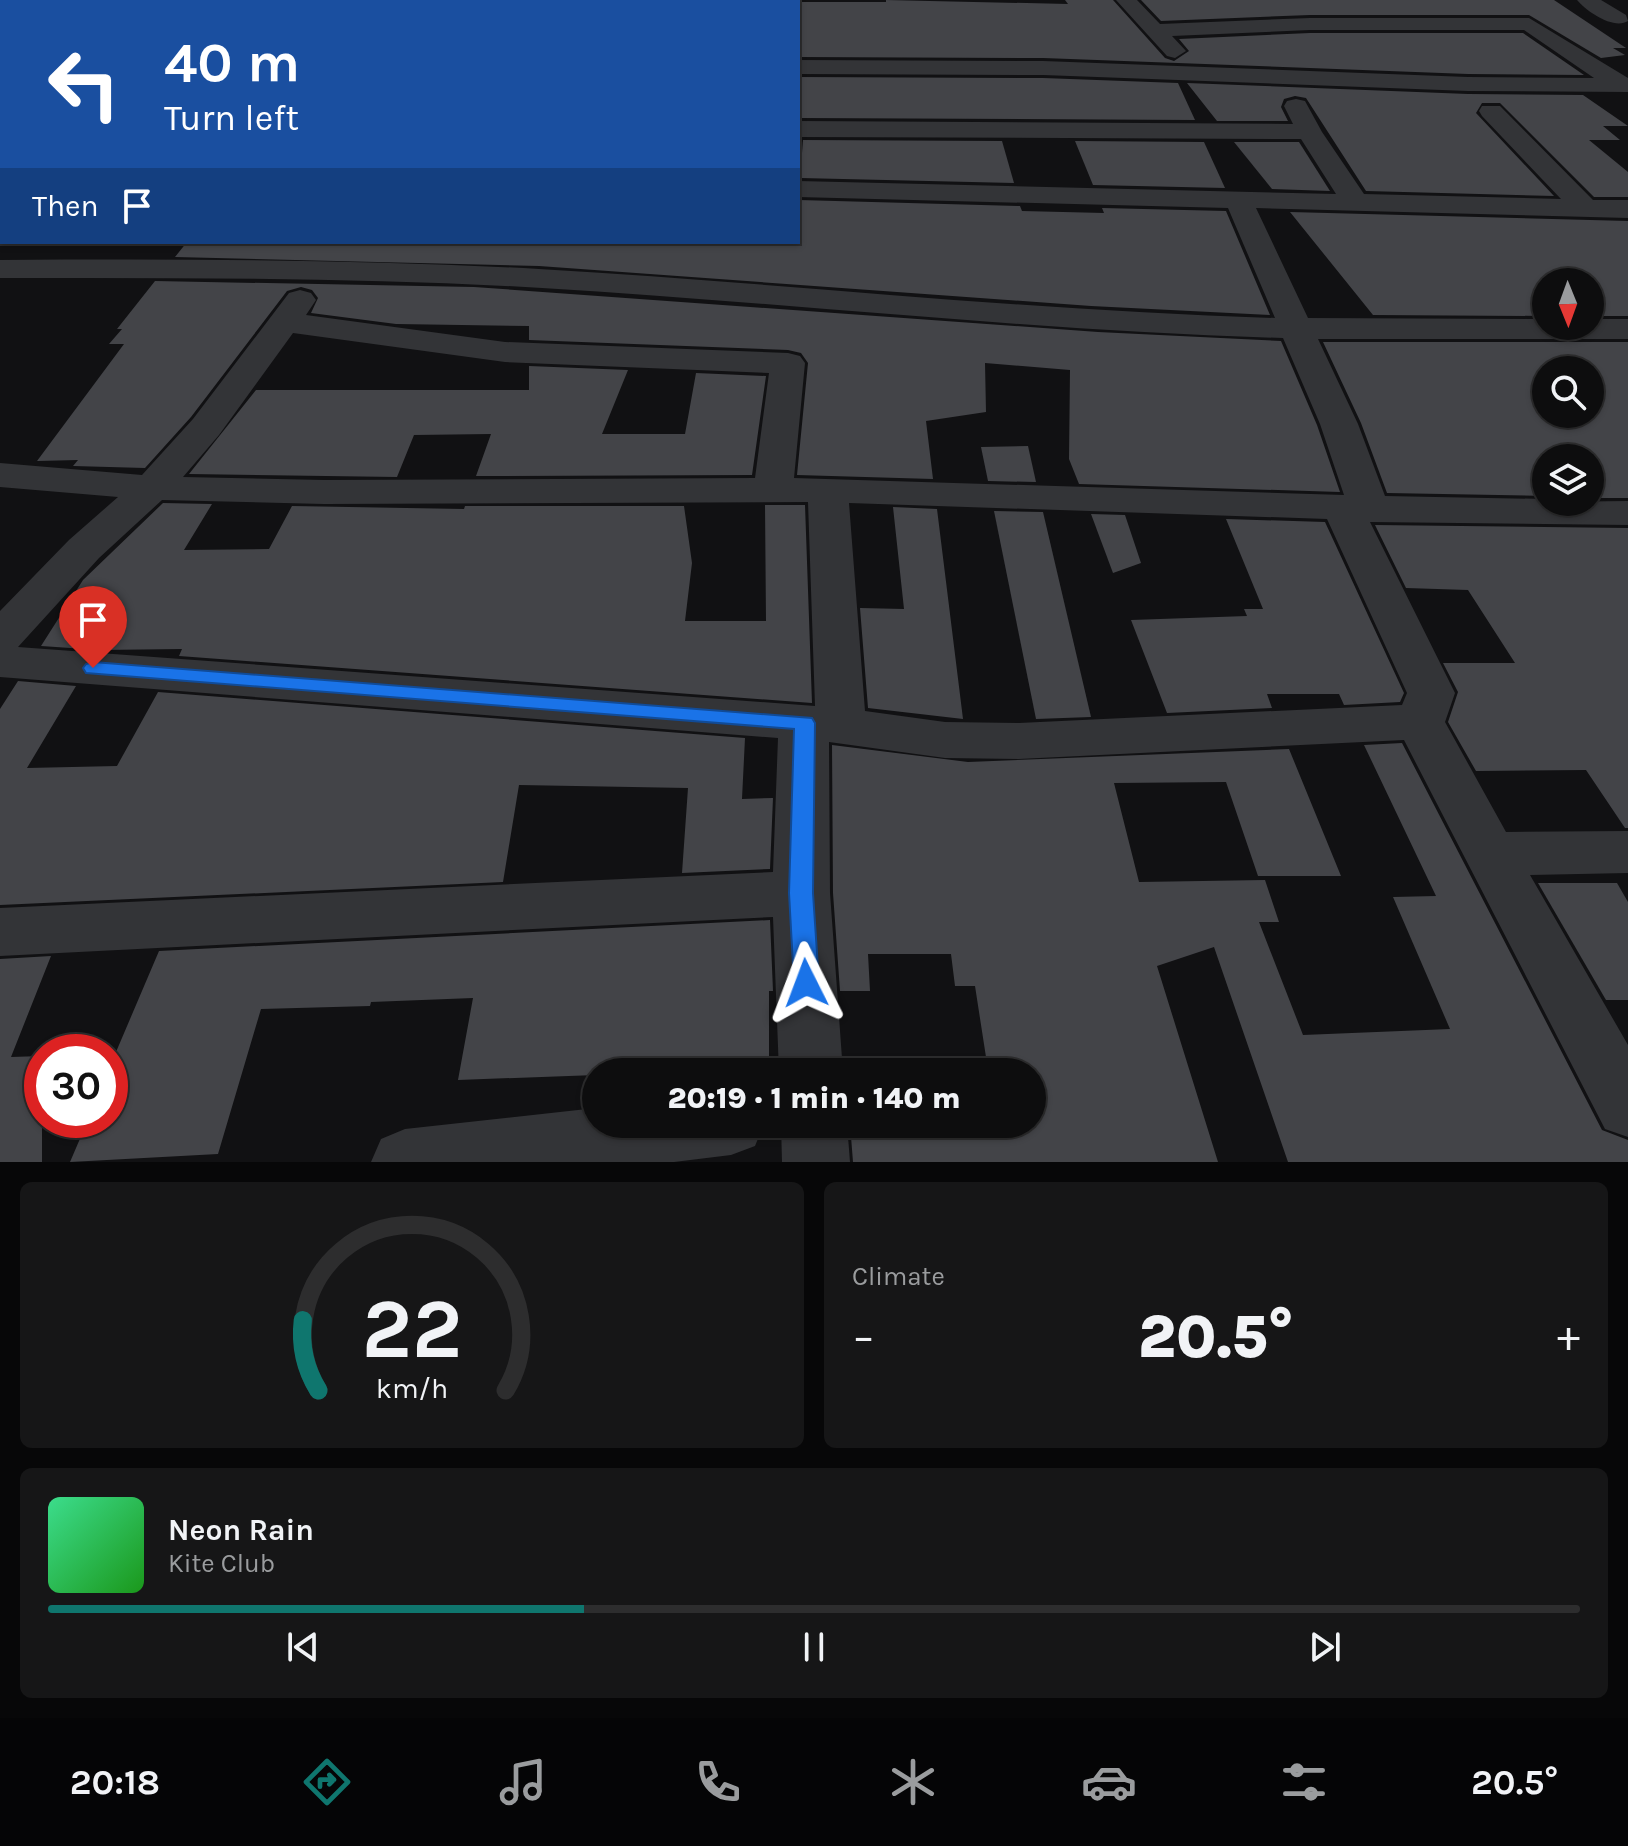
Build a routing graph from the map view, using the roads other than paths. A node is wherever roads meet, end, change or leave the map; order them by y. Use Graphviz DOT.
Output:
graph roads {
  1 [pos="1126,0"];
  2 [pos="1587,0"];
  3 [pos="1619,19"];
  4 [pos="1156,30"];
  5 [pos="800,67"];
  6 [pos="1188,74"];
  7 [pos="1283,79"];
  8 [pos="1624,85"];
  9 [pos="1491,111"];
  10 [pos="800,129"];
  11 [pos="1309,132"];
  12 [pos="800,189"];
  13 [pos="1238,199"];
  14 [pos="1355,201"];
  15 [pos="1584,207"];
  16 [pos="1628,209"];
  17 [pos="333,256"];
  18 [pos="0,269"];
  19 [pos="284,322"];
  20 [pos="1628,329"];
  21 [pos="1298,330"];
  22 [pos="0,475"];
  23 [pos="152,488"];
  24 [pos="773,490"];
  25 [pos="828,490"];
  26 [pos="1356,509"];
  27 [pos="1628,513"];
  28 [pos="0,638"];
  29 [pos="0,661"];
  30 [pos="1420,722"];
  31 [pos="822,724"];
  32 [pos="1628,852"];
  33 [pos="1490,854"];
  34 [pos="801,893"];
  35 [pos="0,932"];
  36 [pos="810,1058"];
  37 [pos="1628,1107"];
  38 [pos="611,1138"];
  39 [pos="815,1138"];
  40 [pos="405,1162"];
  41 [pos="816,1162"];
  1 -- 4 [label="street"];
  2 -- 3 [label="street"];
  4 -- 6 [label="street"];
  4 -- 8 [label="street"];
  5 -- 6 [label="street"];
  6 -- 7 [label="street"];
  7 -- 8 [label="street"];
  7 -- 11 [label="street"];
  9 -- 15 [label="street"];
  10 -- 11 [label="street"];
  11 -- 14 [label="street"];
  12 -- 13 [label="street"];
  13 -- 14 [label="street"];
  13 -- 21 [label="street"];
  14 -- 15 [label="street"];
  15 -- 16 [label="street"];
  17 -- 18 [label="street"];
  17 -- 19 [label="street"];
  17 -- 21 [label="street"];
  19 -- 23 [label="street"];
  19 -- 24 [label="street"];
  20 -- 21 [label="street"];
  21 -- 26 [label="street"];
  22 -- 23 [label="street"];
  23 -- 24 [label="street"];
  23 -- 28 [label="street"];
  24 -- 25 [label="street"];
  25 -- 26 [label="street"];
  25 -- 31 [label="street"];
  26 -- 27 [label="street"];
  26 -- 30 [label="street"];
  29 -- 31 [label="street"];
  30 -- 31 [label="street"];
  30 -- 33 [label="street"];
  31 -- 34 [label="street"];
  32 -- 33 [label="street"];
  33 -- 37 [label="street"];
  34 -- 35 [label="street"];
  34 -- 36 [label="street"];
  38 -- 40 [label="street"];
  39 -- 41 [label="street"];
}
